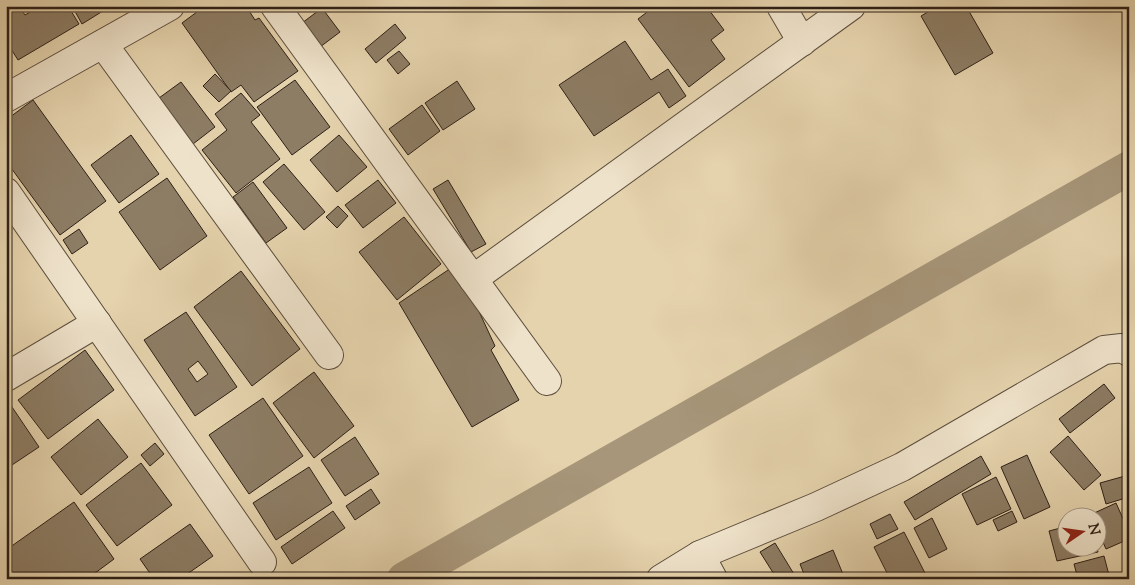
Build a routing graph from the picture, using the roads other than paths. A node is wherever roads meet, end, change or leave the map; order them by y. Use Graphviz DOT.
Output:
graph roads {
  1 [pos="170,6"];
  2 [pos="275,6"];
  3 [pos="781,6"];
  4 [pos="851,6"];
  5 [pos="802,42"];
  6 [pos="103,44"];
  7 [pos="6,98"];
  8 [pos="6,192"];
  9 [pos="473,280"];
  10 [pos="97,323"];
  11 [pos="1129,352"];
  12 [pos="329,355"];
  13 [pos="6,377"];
  14 [pos="546,381"];
  15 [pos="700,555"];
  16 [pos="262,562"];
  17 [pos="661,579"];
  18 [pos="713,579"];
  1 -- 6 [label="street"];
  2 -- 9 [label="street"];
  3 -- 5 [label="street"];
  4 -- 5 [label="street"];
  5 -- 9 [label="street"];
  6 -- 7 [label="street"];
  6 -- 12 [label="street"];
  8 -- 10 [label="street"];
  9 -- 14 [label="street"];
  10 -- 13 [label="street"];
  10 -- 16 [label="street"];
  11 -- 15 [label="street"];
  15 -- 17 [label="street"];
  15 -- 18 [label="street"];
}
